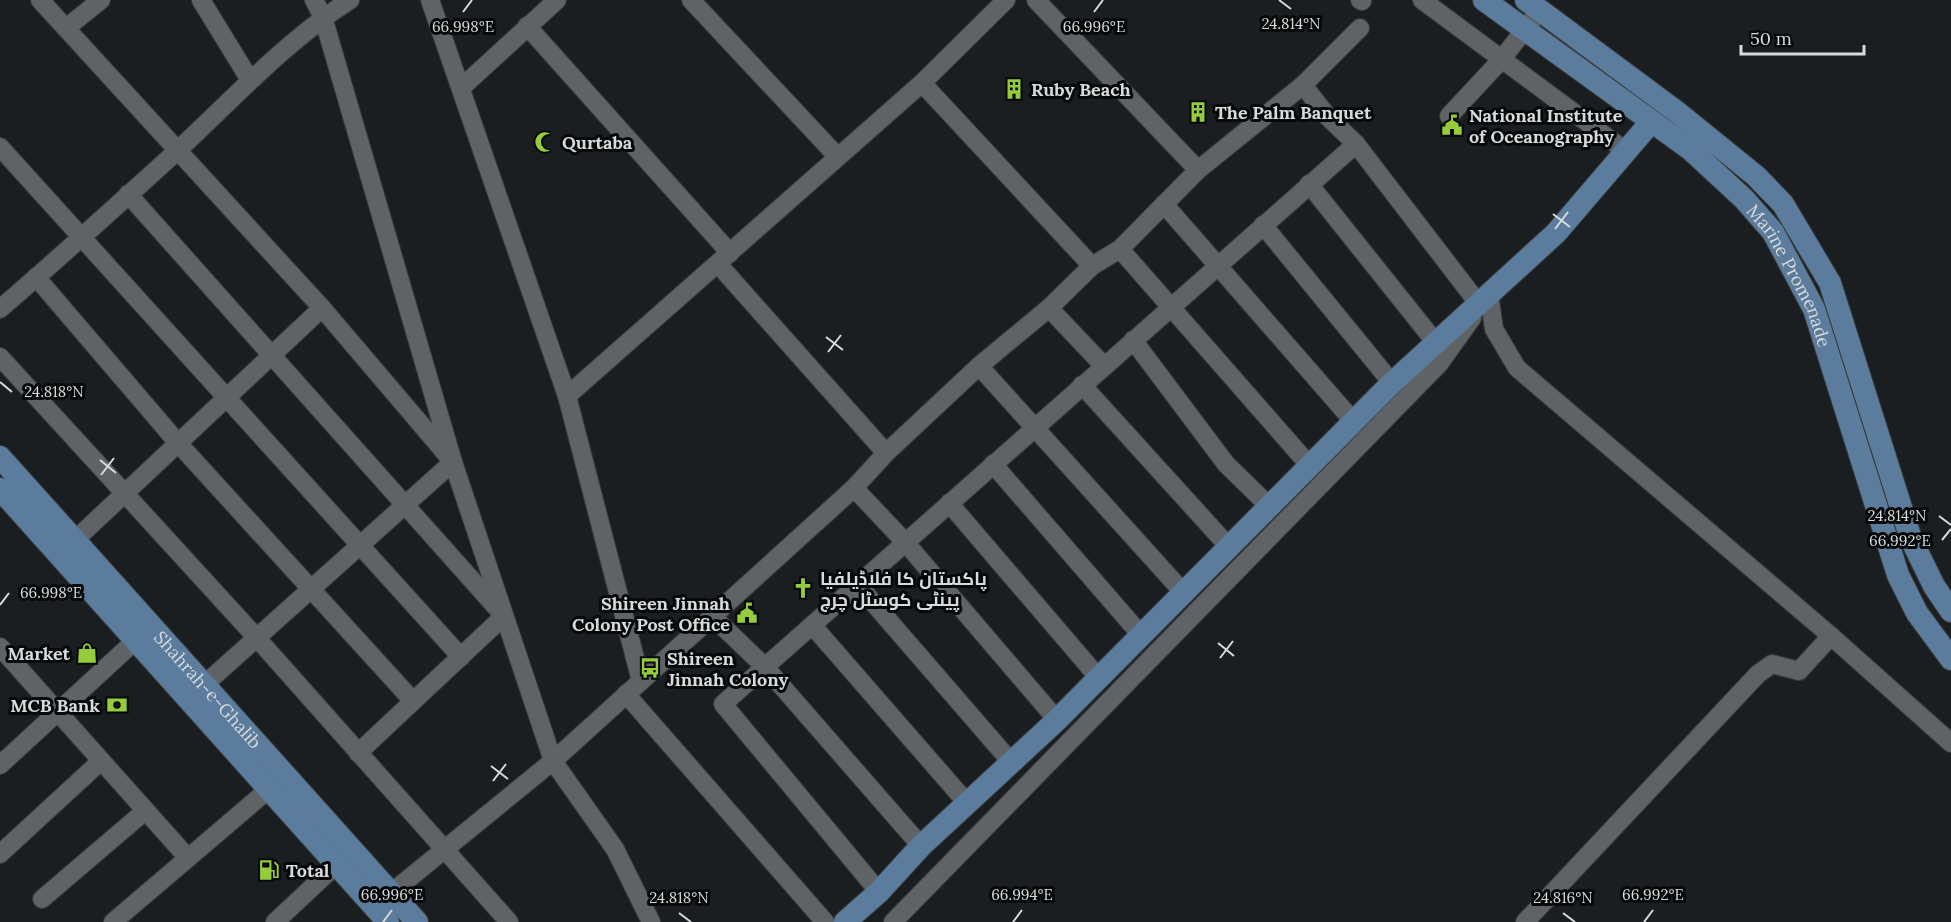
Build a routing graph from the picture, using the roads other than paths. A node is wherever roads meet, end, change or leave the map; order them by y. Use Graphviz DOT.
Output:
graph roads {
  1 [pos="40,0"];
  2 [pos="101,0"];
  3 [pos="201,0"];
  4 [pos="314,0"];
  5 [pos="350,0"];
  6 [pos="430,0"];
  7 [pos="557,0"];
  8 [pos="691,0"];
  9 [pos="1006,0"];
  10 [pos="1036,0"];
  11 [pos="1422,0"];
  12 [pos="1484,0"];
  13 [pos="1532,5"];
  14 [pos="323,17"];
  15 [pos="527,26"];
  16 [pos="66,28"];
  17 [pos="1360,28"];
  18 [pos="1525,29"];
  19 [pos="1502,59"];
  20 [pos="250,80"];
  21 [pos="922,83"];
  22 [pos="1303,85"];
  23 [pos="461,88"];
  24 [pos="1449,116"];
  25 [pos="1651,122"];
  26 [pos="1356,144"];
  27 [pos="0,147"];
  28 [pos="179,149"];
  29 [pos="1627,152"];
  30 [pos="837,156"];
  31 [pos="1198,170"];
  32 [pos="1309,184"];
  33 [pos="128,194"];
  34 [pos="1164,204"];
  35 [pos="1263,225"];
  36 [pos="82,236"];
  37 [pos="1120,249"];
  38 [pos="724,259"];
  39 [pos="1217,265"];
  40 [pos="1092,266"];
  41 [pos="36,278"];
  42 [pos="1484,298"];
  43 [pos="1170,306"];
  44 [pos="322,308"];
  45 [pos="1049,308"];
  46 [pos="0,309"];
  47 [pos="1133,340"];
  48 [pos="1436,343"];
  49 [pos="0,357"];
  50 [pos="272,357"];
  51 [pos="979,366"];
  52 [pos="1104,366"];
  53 [pos="1392,383"];
  54 [pos="1082,385"];
  55 [pos="567,396"];
  56 [pos="228,398"];
  57 [pos="1354,422"];
  58 [pos="1035,427"];
  59 [pos="178,443"];
  60 [pos="886,453"];
  61 [pos="0,457"];
  62 [pos="453,462"];
  63 [pos="993,464"];
  64 [pos="1310,466"];
  65 [pos="854,488"];
  66 [pos="0,489"];
  67 [pos="125,492"];
  68 [pos="949,503"];
  69 [pos="405,505"];
  70 [pos="1269,507"];
  71 [pos="75,540"];
  72 [pos="905,542"];
  73 [pos="360,545"];
  74 [pos="1230,548"];
  75 [pos="857,585"];
  76 [pos="311,587"];
  77 [pos="1182,591"];
  78 [pos="1951,611"];
  79 [pos="504,616"];
  80 [pos="713,617"];
  81 [pos="812,625"];
  82 [pos="1141,635"];
  83 [pos="1831,636"];
  84 [pos="256,637"];
  85 [pos="136,640"];
  86 [pos="1,652"];
  87 [pos="460,657"];
  88 [pos="1951,659"];
  89 [pos="765,667"];
  90 [pos="1098,677"];
  91 [pos="641,681"];
  92 [pos="205,684"];
  93 [pos="626,694"];
  94 [pos="413,701"];
  95 [pos="57,713"];
  96 [pos="1057,720"];
  97 [pos="1951,743"];
  98 [pos="358,753"];
  99 [pos="101,761"];
  100 [pos="553,762"];
  101 [pos="1012,763"];
  102 [pos="0,765"];
  103 [pos="269,789"];
  104 [pos="967,804"];
  105 [pos="146,811"];
  106 [pos="921,846"];
  107 [pos="444,851"];
  108 [pos="0,854"];
  109 [pos="188,858"];
  110 [pos="337,864"];
  111 [pos="879,892"];
  112 [pos="391,893"];
  113 [pos="42,899"];
  114 [pos="113,922"];
  115 [pos="275,922"];
  116 [pos="388,922"];
  117 [pos="417,922"];
  118 [pos="509,922"];
  119 [pos="651,922"];
  120 [pos="825,922"];
  121 [pos="845,922"];
  122 [pos="893,922"];
  123 [pos="1525,922"];
  1 -- 16 [label="street"];
  2 -- 16 [label="street"];
  3 -- 20 [label="street"];
  4 -- 14 [label="street"];
  5 -- 14 [label="street"];
  6 -- 23 [label="street"];
  7 -- 15 [label="street"];
  8 -- 30 [label="street"];
  9 -- 21 [label="street"];
  10 -- 31 [label="street"];
  11 -- 19 [label="street"];
  12 -- 18 [label="main road, Marine Promenade"];
  13 -- 18 [label="street"];
  13 -- 78 [label="main road, Marine Promenade"];
  14 -- 20 [label="street"];
  14 -- 62 [label="street"];
  15 -- 23 [label="street"];
  15 -- 38 [label="street"];
  16 -- 28 [label="street"];
  17 -- 22 [label="street"];
  18 -- 19 [label="street"];
  18 -- 25 [label="main road, Marine Promenade"];
  19 -- 24 [label="street"];
  19 -- 29 [label="street"];
  20 -- 28 [label="street"];
  21 -- 30 [label="street"];
  21 -- 40 [label="street"];
  22 -- 26 [label="street"];
  22 -- 31 [label="street"];
  23 -- 55 [label="street"];
  25 -- 29 [label="main road"];
  25 -- 88 [label="main road, Marine Promenade"];
  26 -- 32 [label="street"];
  26 -- 42 [label="street"];
  27 -- 36 [label="street"];
  28 -- 33 [label="street"];
  28 -- 44 [label="street"];
  29 -- 42 [label="main road"];
  30 -- 38 [label="street"];
  31 -- 34 [label="street"];
  32 -- 35 [label="street"];
  32 -- 48 [label="street"];
  33 -- 36 [label="street"];
  33 -- 50 [label="street"];
  34 -- 37 [label="street"];
  34 -- 39 [label="street"];
  35 -- 39 [label="street"];
  35 -- 53 [label="street"];
  36 -- 41 [label="street"];
  36 -- 56 [label="street"];
  37 -- 40 [label="street"];
  37 -- 43 [label="street"];
  38 -- 55 [label="street"];
  38 -- 60 [label="street"];
  39 -- 43 [label="street"];
  39 -- 57 [label="street"];
  40 -- 45 [label="street"];
  41 -- 46 [label="street"];
  41 -- 59 [label="street"];
  42 -- 48 [label="main road"];
  42 -- 83 [label="street"];
  42 -- 122 [label="street"];
  43 -- 47 [label="street"];
  43 -- 64 [label="street"];
  44 -- 50 [label="street"];
  44 -- 62 [label="street"];
  45 -- 51 [label="street"];
  45 -- 52 [label="street"];
  47 -- 52 [label="street"];
  47 -- 70 [label="street"];
  48 -- 53 [label="main road"];
  49 -- 67 [label="street"];
  50 -- 56 [label="street"];
  50 -- 69 [label="street"];
  51 -- 58 [label="street"];
  51 -- 60 [label="street"];
  52 -- 54 [label="street"];
  53 -- 57 [label="main road"];
  54 -- 58 [label="street"];
  54 -- 74 [label="street"];
  55 -- 91 [label="street"];
  56 -- 59 [label="street"];
  56 -- 73 [label="street"];
  57 -- 64 [label="main road"];
  58 -- 63 [label="street"];
  58 -- 77 [label="street"];
  59 -- 67 [label="street"];
  59 -- 76 [label="street"];
  60 -- 65 [label="street"];
  61 -- 71 [label="main road, Shahrah-e-Ghalib"];
  62 -- 69 [label="street"];
  62 -- 79 [label="street"];
  63 -- 68 [label="street"];
  63 -- 82 [label="street"];
  64 -- 70 [label="main road"];
  65 -- 72 [label="street"];
  65 -- 80 [label="street"];
  66 -- 85 [label="main road, Shahrah-e-Ghalib"];
  67 -- 71 [label="street"];
  67 -- 84 [label="street"];
  68 -- 72 [label="street"];
  68 -- 90 [label="street"];
  69 -- 73 [label="street"];
  69 -- 79 [label="street"];
  70 -- 74 [label="main road"];
  71 -- 92 [label="main road, Shahrah-e-Ghalib"];
  72 -- 75 [label="street"];
  72 -- 96 [label="street"];
  73 -- 76 [label="street"];
  73 -- 87 [label="street"];
  74 -- 77 [label="main road"];
  75 -- 81 [label="street"];
  75 -- 101 [label="street"];
  76 -- 84 [label="street"];
  76 -- 94 [label="street"];
  77 -- 82 [label="main road"];
  79 -- 87 [label="street"];
  79 -- 100 [label="street"];
  80 -- 89 [label="street"];
  80 -- 91 [label="street"];
  81 -- 89 [label="street"];
  81 -- 104 [label="street"];
  82 -- 90 [label="main road"];
  83 -- 97 [label="street"];
  83 -- 123 [label="street"];
  84 -- 92 [label="street"];
  84 -- 98 [label="street"];
  85 -- 95 [label="street"];
  85 -- 103 [label="main road, Shahrah-e-Ghalib"];
  86 -- 95 [label="street"];
  87 -- 94 [label="street"];
  89 -- 106 [label="street"];
  89 -- 111 [label="street"];
  90 -- 96 [label="main road"];
  91 -- 93 [label="street"];
  92 -- 112 [label="main road, Shahrah-e-Ghalib"];
  93 -- 100 [label="street"];
  93 -- 120 [label="street"];
  94 -- 98 [label="street"];
  95 -- 99 [label="street"];
  95 -- 102 [label="street"];
  96 -- 101 [label="main road"];
  98 -- 107 [label="street"];
  99 -- 105 [label="street"];
  99 -- 108 [label="street"];
  100 -- 107 [label="street"];
  100 -- 119 [label="street"];
  101 -- 104 [label="main road"];
  103 -- 109 [label="street"];
  103 -- 110 [label="main road, Shahrah-e-Ghalib"];
  104 -- 106 [label="main road"];
  105 -- 109 [label="street"];
  105 -- 113 [label="street"];
  106 -- 111 [label="main road"];
  107 -- 112 [label="street"];
  107 -- 118 [label="street"];
  109 -- 114 [label="street"];
  110 -- 115 [label="street"];
  110 -- 116 [label="main road, Shahrah-e-Ghalib"];
  111 -- 121 [label="main road"];
  112 -- 117 [label="main road, Shahrah-e-Ghalib"];
}
